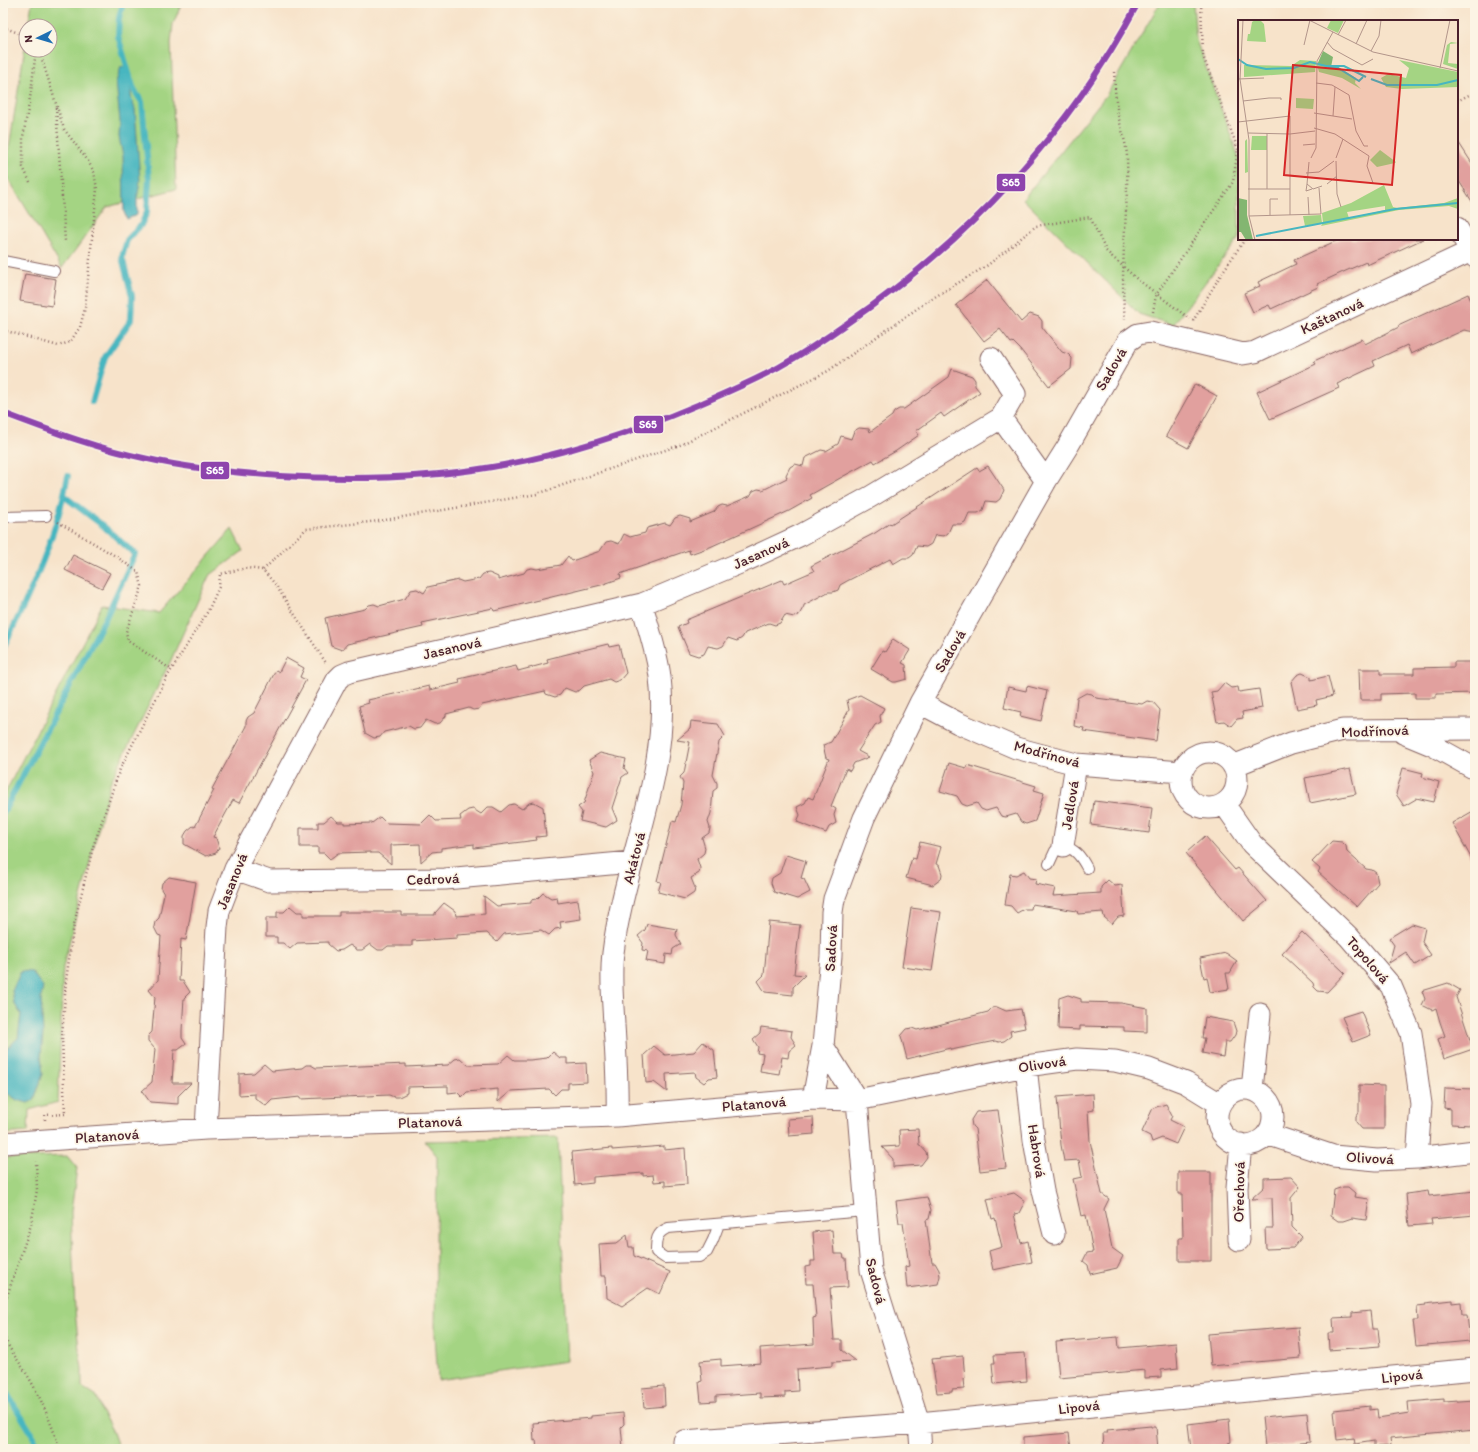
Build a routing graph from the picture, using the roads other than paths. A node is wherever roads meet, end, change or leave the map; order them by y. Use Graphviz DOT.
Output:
graph roads {
  1 [pos="1458,230"];
  2 [pos="1473,254"];
  3 [pos="3,261"];
  4 [pos="54,271"];
  5 [pos="1150,332"];
  6 [pos="991,358"];
  7 [pos="1001,418"];
  8 [pos="1046,481"];
  9 [pos="46,516"];
  10 [pos="3,517"];
  11 [pos="642,604"];
  12 [pos="920,703"];
  13 [pos="1475,728"];
  14 [pos="1395,729"];
  15 [pos="1076,764"];
  16 [pos="1233,766"];
  17 [pos="1475,769"];
  18 [pos="1182,772"];
  19 [pos="1224,804"];
  20 [pos="1063,846"];
  21 [pos="632,862"];
  22 [pos="1049,864"];
  23 [pos="1087,868"];
  24 [pos="234,869"];
  25 [pos="1260,1014"];
  26 [pos="823,1046"];
  27 [pos="1026,1066"];
  28 [pos="1252,1089"];
  29 [pos="813,1099"];
  30 [pos="857,1100"];
  31 [pos="1220,1104"];
  32 [pos="617,1116"];
  33 [pos="206,1129"];
  34 [pos="1267,1134"];
  35 [pos="3,1143"];
  36 [pos="1241,1144"];
  37 [pos="1475,1151"];
  38 [pos="1417,1158"];
  39 [pos="865,1211"];
  40 [pos="718,1224"];
  41 [pos="1054,1234"];
  42 [pos="1239,1240"];
  43 [pos="1475,1369"];
  44 [pos="919,1423"];
  45 [pos="684,1445"];
  46 [pos="921,1449"];
  1 -- 2 [label="street, Kaštanová"];
  2 -- 5 [label="street, Kaštanová"];
  3 -- 4 [label="lane"];
  5 -- 8 [label="street, Sadová"];
  6 -- 7 [label="street, Jasanová"];
  7 -- 8 [label="street"];
  7 -- 11 [label="street, Jasanová"];
  8 -- 12 [label="street, Sadová"];
  9 -- 10 [label="lane"];
  11 -- 21 [label="street, Akátová"];
  11 -- 24 [label="street, Jasanová"];
  12 -- 15 [label="street, Modřínová"];
  12 -- 26 [label="street, Sadová"];
  13 -- 14 [label="street, Modřínová"];
  14 -- 16 [label="street, Modřínová"];
  14 -- 17 [label="street"];
  15 -- 18 [label="street, Modřínová"];
  15 -- 20 [label="street, Jedlová"];
  16 -- 18 [label="street"];
  16 -- 19 [label="street"];
  18 -- 19 [label="street"];
  19 -- 38 [label="street, Topolová"];
  20 -- 22 [label="lane, Jedlová"];
  20 -- 23 [label="lane, Jedlová"];
  21 -- 24 [label="street, Cedrová"];
  21 -- 32 [label="street, Akátová"];
  24 -- 33 [label="street, Jasanová"];
  25 -- 28 [label="street"];
  26 -- 29 [label="street, Sadová"];
  26 -- 30 [label="street, Sadová"];
  27 -- 30 [label="street, Olivová"];
  27 -- 31 [label="street, Olivová"];
  27 -- 41 [label="street, Habrová"];
  28 -- 31 [label="street"];
  28 -- 34 [label="street"];
  29 -- 30 [label="street, Platanová"];
  29 -- 32 [label="street, Platanová"];
  30 -- 39 [label="street, Sadová"];
  31 -- 36 [label="street"];
  32 -- 33 [label="street, Platanová"];
  33 -- 35 [label="street, Platanová"];
  34 -- 36 [label="street"];
  34 -- 38 [label="street, Olivová"];
  36 -- 42 [label="street, Ořechová"];
  37 -- 38 [label="street, Olivová"];
  39 -- 40 [label="lane"];
  39 -- 44 [label="street, Sadová"];
  40 -- 40 [label="lane"];
  43 -- 44 [label="street, Lipová"];
  44 -- 45 [label="street, Lipová"];
  44 -- 46 [label="street, Sadová"];
}
